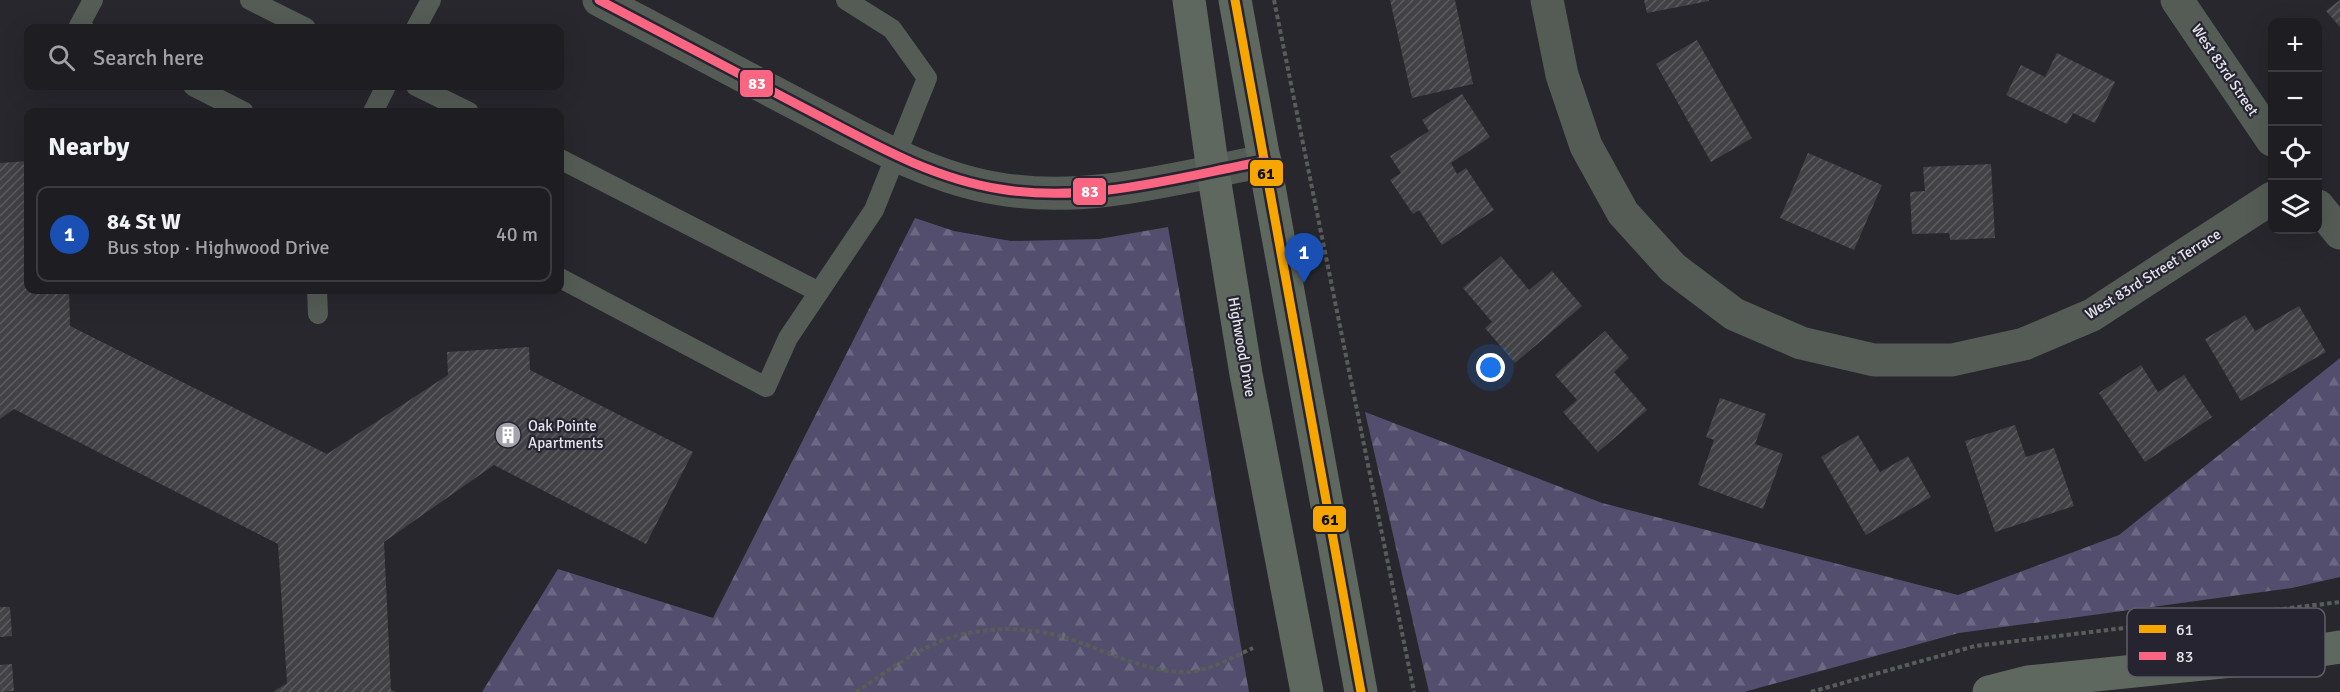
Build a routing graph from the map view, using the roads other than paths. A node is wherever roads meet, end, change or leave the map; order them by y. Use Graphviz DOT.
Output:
graph roads {
  1 [pos="93,0"];
  2 [pos="250,0"];
  3 [pos="431,0"];
  4 [pos="599,0"];
  5 [pos="846,0"];
  6 [pos="1189,0"];
  7 [pos="1236,0"];
  8 [pos="1546,0"];
  9 [pos="2183,2"];
  10 [pos="80,24"];
  11 [pos="298,24"];
  12 [pos="418,24"];
  13 [pos="201,90"];
  14 [pos="384,90"];
  15 [pos="424,90"];
  16 [pos="236,108"];
  17 [pos="375,108"];
  18 [pos="461,108"];
  19 [pos="2268,134"];
  20 [pos="895,154"];
  21 [pos="564,161"];
  22 [pos="1265,161"];
  23 [pos="1213,171"];
  24 [pos="2268,201"];
  25 [pos="2322,211"];
  26 [pos="2340,233"];
  27 [pos="564,280"];
  28 [pos="819,292"];
  29 [pos="318,294"];
  30 [pos="318,314"];
  31 [pos="2340,647"];
  32 [pos="2325,649"];
  33 [pos="2127,672"];
  34 [pos="1307,692"];
  35 [pos="1361,692"];
  36 [pos="1989,692"];
  1 -- 10 [label="lane"];
  2 -- 11 [label="lane"];
  3 -- 12 [label="lane"];
  4 -- 20 [label="street"];
  5 -- 20 [label="lane"];
  6 -- 23 [label="street, Highwood Drive"];
  7 -- 22 [label="street"];
  8 -- 24 [label="street, West 83rd Street Terrace"];
  9 -- 19 [label="street, West 83rd Street"];
  13 -- 16 [label="lane"];
  14 -- 17 [label="lane"];
  15 -- 18 [label="lane"];
  20 -- 23 [label="street"];
  20 -- 28 [label="lane"];
  21 -- 28 [label="lane"];
  22 -- 23 [label="street"];
  22 -- 35 [label="street"];
  23 -- 34 [label="street, Highwood Drive"];
  25 -- 26 [label="street"];
  27 -- 28 [label="lane"];
  29 -- 30 [label="lane"];
  31 -- 32 [label="street"];
  33 -- 36 [label="street"];
}
